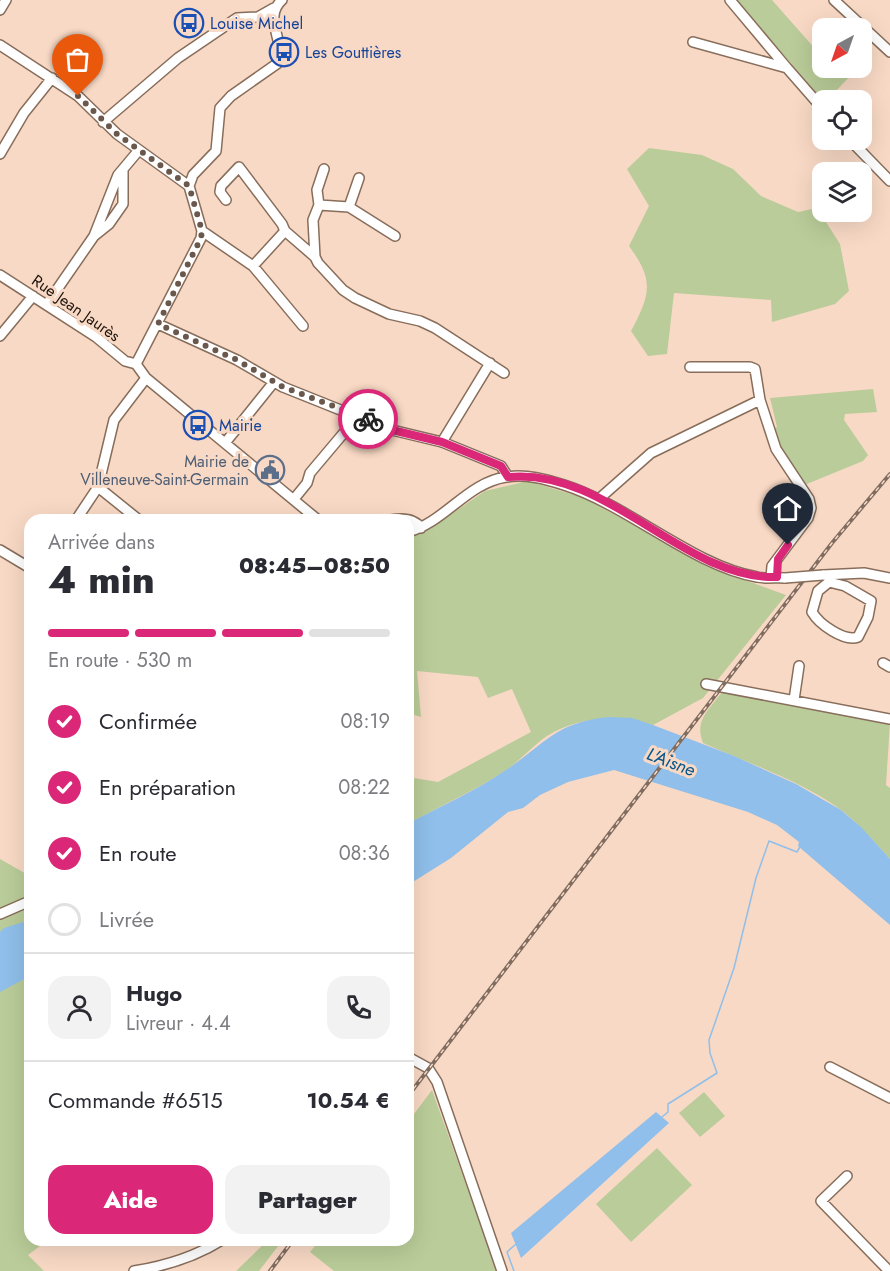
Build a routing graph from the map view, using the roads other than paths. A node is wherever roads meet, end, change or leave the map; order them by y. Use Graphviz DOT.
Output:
graph roads {
  1 [pos="6,0"];
  2 [pos="282,0"];
  3 [pos="730,0"];
  4 [pos="834,0"];
  5 [pos="274,8"];
  6 [pos="0,10"];
  7 [pos="258,17"];
  8 [pos="273,22"];
  9 [pos="693,42"];
  10 [pos="0,45"];
  11 [pos="890,52"];
  12 [pos="787,68"];
  13 [pos="52,78"];
  14 [pos="812,97"];
  15 [pos="103,122"];
  16 [pos="139,150"];
  17 [pos="860,150"];
  18 [pos="0,154"];
  19 [pos="324,169"];
  20 [pos="123,170"];
  21 [pos="359,178"];
  22 [pos="890,181"];
  23 [pos="189,186"];
  24 [pos="124,196"];
  25 [pos="111,198"];
  26 [pos="226,200"];
  27 [pos="319,205"];
  28 [pos="349,207"];
  29 [pos="202,231"];
  30 [pos="285,231"];
  31 [pos="94,236"];
  32 [pos="395,236"];
  33 [pos="315,257"];
  34 [pos="253,267"];
  35 [pos="0,275"];
  36 [pos="33,296"];
  37 [pos="47,304"];
  38 [pos="158,324"];
  39 [pos="303,326"];
  40 [pos="0,336"];
  41 [pos="490,363"];
  42 [pos="136,364"];
  43 [pos="690,367"];
  44 [pos="504,373"];
  45 [pos="146,378"];
  46 [pos="274,382"];
  47 [pos="760,400"];
  48 [pos="358,416"];
  49 [pos="442,442"];
  50 [pos="225,443"];
  51 [pos="508,477"];
  52 [pos="98,487"];
  53 [pos="600,498"];
  54 [pos="294,499"];
  55 [pos="80,514"];
  56 [pos="132,514"];
  57 [pos="311,514"];
  58 [pos="414,521"];
  59 [pos="421,528"];
  60 [pos="414,530"];
  61 [pos="0,550"];
  62 [pos="24,564"];
  63 [pos="849,574"];
  64 [pos="777,577"];
  65 [pos="890,578"];
  66 [pos="845,586"];
  67 [pos="800,666"];
  68 [pos="706,684"];
  69 [pos="794,700"];
  70 [pos="890,717"];
  71 [pos="24,904"];
  72 [pos="0,914"];
  73 [pos="414,1060"];
  74 [pos="830,1066"];
  75 [pos="890,1098"];
  76 [pos="847,1176"];
  77 [pos="821,1202"];
  78 [pos="811,1206"];
  79 [pos="212,1246"];
  80 [pos="134,1271"];
  81 [pos="501,1271"];
  82 [pos="889,1271"];
  1 -- 6 [label="street"];
  2 -- 5 [label="street"];
  3 -- 12 [label="street"];
  4 -- 11 [label="street"];
  5 -- 7 [label="street"];
  5 -- 8 [label="street"];
  7 -- 8 [label="street"];
  7 -- 15 [label="street"];
  8 -- 23 [label="street"];
  9 -- 12 [label="street"];
  10 -- 13 [label="street"];
  12 -- 14 [label="street"];
  13 -- 15 [label="street"];
  13 -- 18 [label="street"];
  15 -- 16 [label="street"];
  16 -- 20 [label="street"];
  16 -- 23 [label="street"];
  17 -- 22 [label="street"];
  19 -- 27 [label="street"];
  20 -- 24 [label="street"];
  20 -- 25 [label="street"];
  21 -- 28 [label="street"];
  23 -- 29 [label="street"];
  24 -- 25 [label="street"];
  24 -- 31 [label="street"];
  25 -- 31 [label="street"];
  26 -- 30 [label="street"];
  27 -- 28 [label="street"];
  27 -- 33 [label="street"];
  28 -- 32 [label="street"];
  29 -- 34 [label="street"];
  29 -- 38 [label="street"];
  30 -- 33 [label="street"];
  30 -- 34 [label="street"];
  31 -- 37 [label="street"];
  33 -- 41 [label="street"];
  34 -- 39 [label="street"];
  35 -- 36 [label="street, Rue Jean Jaurès"];
  36 -- 37 [label="street, Rue Jean Jaurès"];
  36 -- 40 [label="street"];
  37 -- 42 [label="street, Rue Jean Jaurès"];
  38 -- 42 [label="street"];
  38 -- 46 [label="street"];
  41 -- 44 [label="street"];
  41 -- 49 [label="street"];
  42 -- 45 [label="street"];
  43 -- 47 [label="street"];
  45 -- 50 [label="street"];
  45 -- 52 [label="street"];
  46 -- 48 [label="street"];
  46 -- 50 [label="street"];
  47 -- 53 [label="street"];
  47 -- 64 [label="street"];
  48 -- 49 [label="street"];
  48 -- 54 [label="street"];
  49 -- 51 [label="street"];
  50 -- 54 [label="street"];
  51 -- 53 [label="street"];
  51 -- 59 [label="street"];
  52 -- 55 [label="street"];
  52 -- 56 [label="street"];
  53 -- 64 [label="street"];
  54 -- 57 [label="street"];
  58 -- 59 [label="street"];
  59 -- 60 [label="street"];
  61 -- 62 [label="street"];
  63 -- 64 [label="street, bridge"];
  63 -- 65 [label="street"];
  63 -- 66 [label="street"];
  66 -- 66 [label="street"];
  67 -- 69 [label="street"];
  68 -- 69 [label="street"];
  69 -- 70 [label="street"];
  71 -- 72 [label="street"];
  73 -- 81 [label="street"];
  74 -- 75 [label="street"];
  76 -- 77 [label="street"];
  77 -- 78 [label="street"];
  77 -- 82 [label="street"];
  79 -- 80 [label="street"];
}
